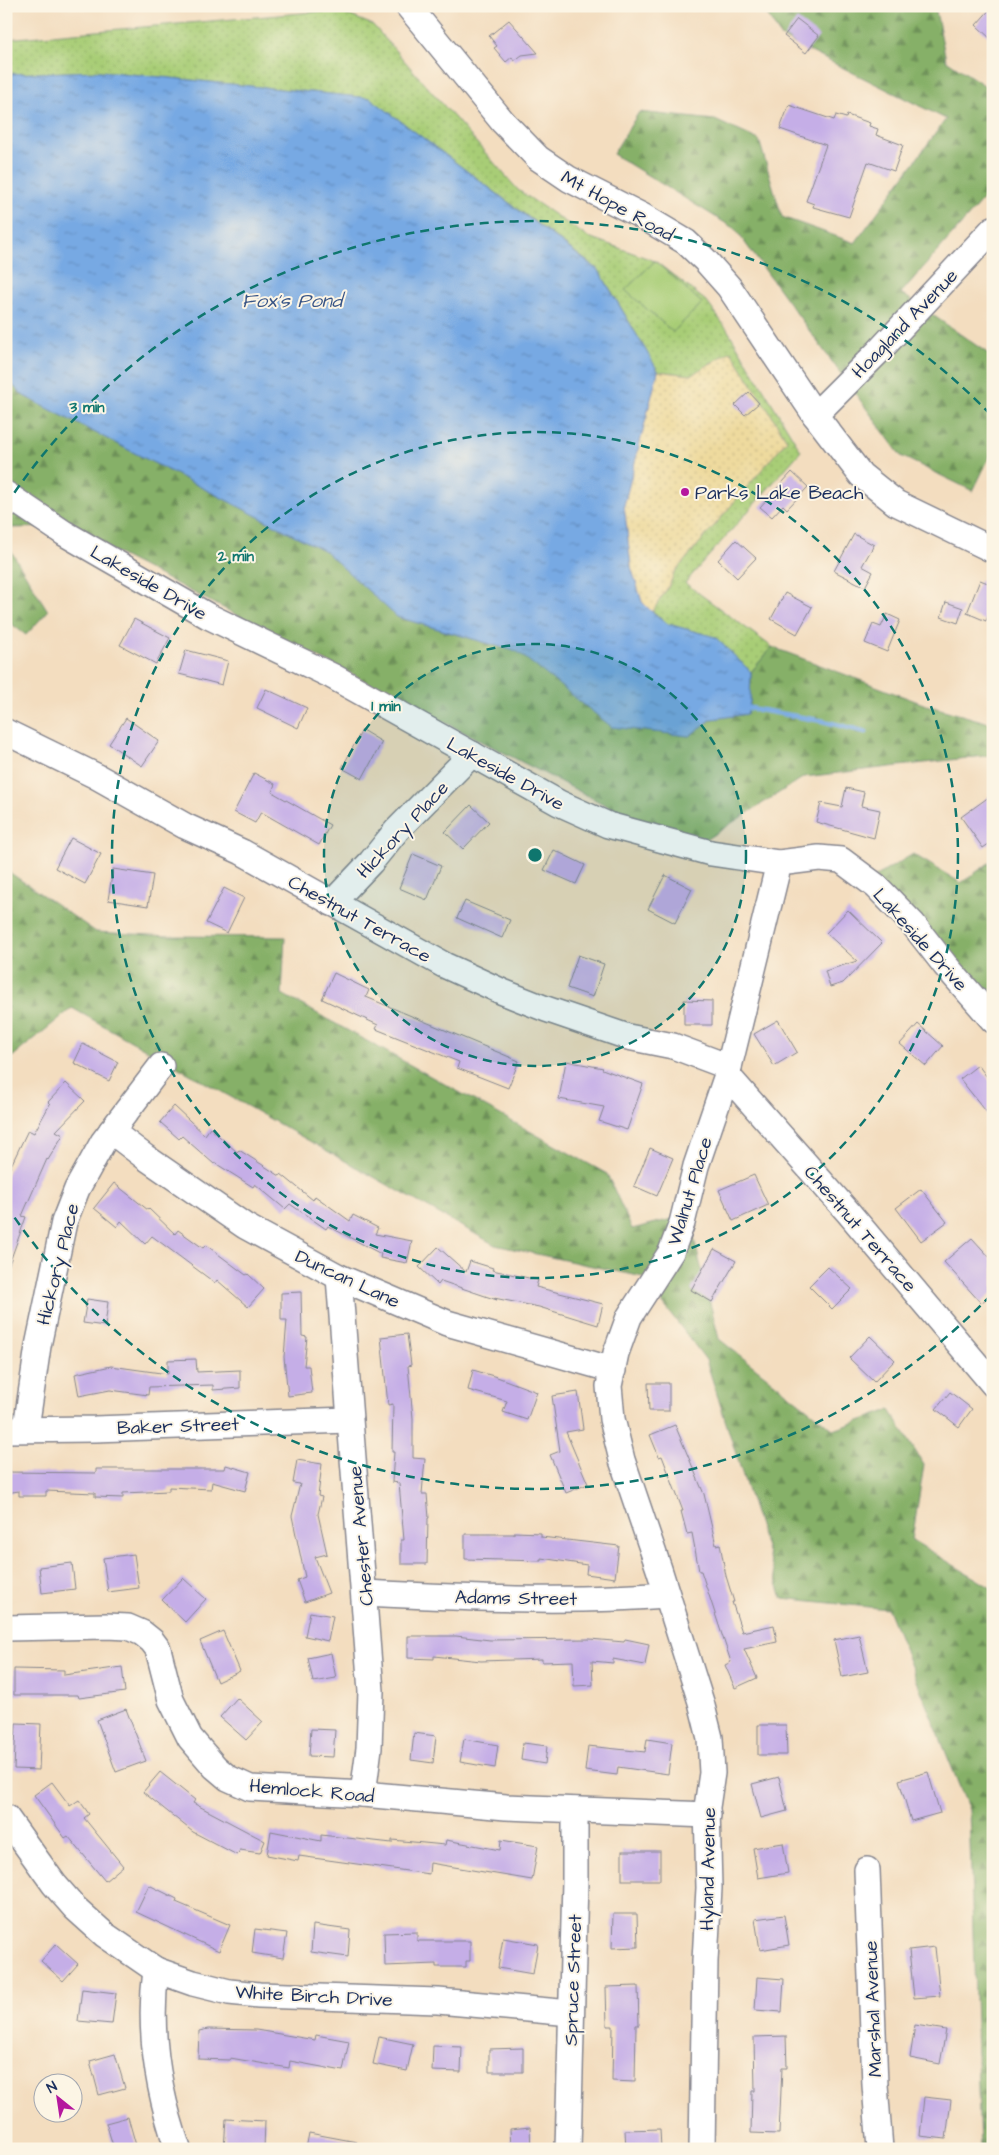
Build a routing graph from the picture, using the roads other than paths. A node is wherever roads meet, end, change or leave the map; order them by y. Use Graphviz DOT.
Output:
graph roads {
  1 [pos="408,6"];
  2 [pos="993,230"];
  3 [pos="815,415"];
  4 [pos="6,494"];
  5 [pos="993,550"];
  6 [pos="6,732"];
  7 [pos="472,754"];
  8 [pos="779,863"];
  9 [pos="332,903"];
  10 [pos="993,1020"];
  11 [pos="161,1066"];
  12 [pos="728,1071"];
  13 [pos="111,1131"];
  14 [pos="339,1277"];
  15 [pos="612,1370"];
  16 [pos="993,1384"];
  17 [pos="349,1420"];
  18 [pos="16,1429"];
  19 [pos="365,1593"];
  20 [pos="666,1595"];
  21 [pos="6,1628"];
  22 [pos="363,1794"];
  23 [pos="575,1810"];
  24 [pos="708,1815"];
  25 [pos="9,1828"];
  26 [pos="867,1870"];
  27 [pos="156,1970"];
  28 [pos="571,2013"];
  29 [pos="178,2149"];
  30 [pos="568,2149"];
  31 [pos="702,2149"];
  32 [pos="880,2149"];
  1 -- 3 [label="street, Mt Hope Road"];
  2 -- 3 [label="street, Hoagland Avenue"];
  3 -- 5 [label="street, Mt Hope Road"];
  4 -- 7 [label="street, Lakeside Drive"];
  6 -- 9 [label="street, Chestnut Terrace"];
  7 -- 8 [label="street, Lakeside Drive"];
  7 -- 9 [label="street, Hickory Place"];
  8 -- 10 [label="street, Lakeside Drive"];
  8 -- 12 [label="street, Walnut Place"];
  9 -- 12 [label="street, Chestnut Terrace"];
  11 -- 13 [label="street, Hickory Place"];
  12 -- 15 [label="street, Walnut Place"];
  12 -- 16 [label="street, Chestnut Terrace"];
  13 -- 14 [label="street, Duncan Lane"];
  13 -- 18 [label="street, Hickory Place"];
  14 -- 15 [label="street, Duncan Lane"];
  14 -- 17 [label="street, Chester Avenue"];
  15 -- 20 [label="street, Walnut Place"];
  17 -- 18 [label="street, Baker Street"];
  17 -- 19 [label="street, Chester Avenue"];
  19 -- 20 [label="street, Adams Street"];
  19 -- 22 [label="street, Chester Avenue"];
  20 -- 24 [label="street, Hyland Avenue"];
  21 -- 22 [label="street, Hemlock Road"];
  22 -- 23 [label="street, Hemlock Road"];
  23 -- 24 [label="street, Hemlock Road"];
  23 -- 28 [label="street, Spruce Street"];
  24 -- 31 [label="street, Hyland Avenue"];
  25 -- 27 [label="street, White Birch Drive"];
  26 -- 32 [label="street, Marshal Avenue"];
  27 -- 28 [label="street, White Birch Drive"];
  27 -- 29 [label="street"];
  28 -- 30 [label="street, Spruce Street"];
}
